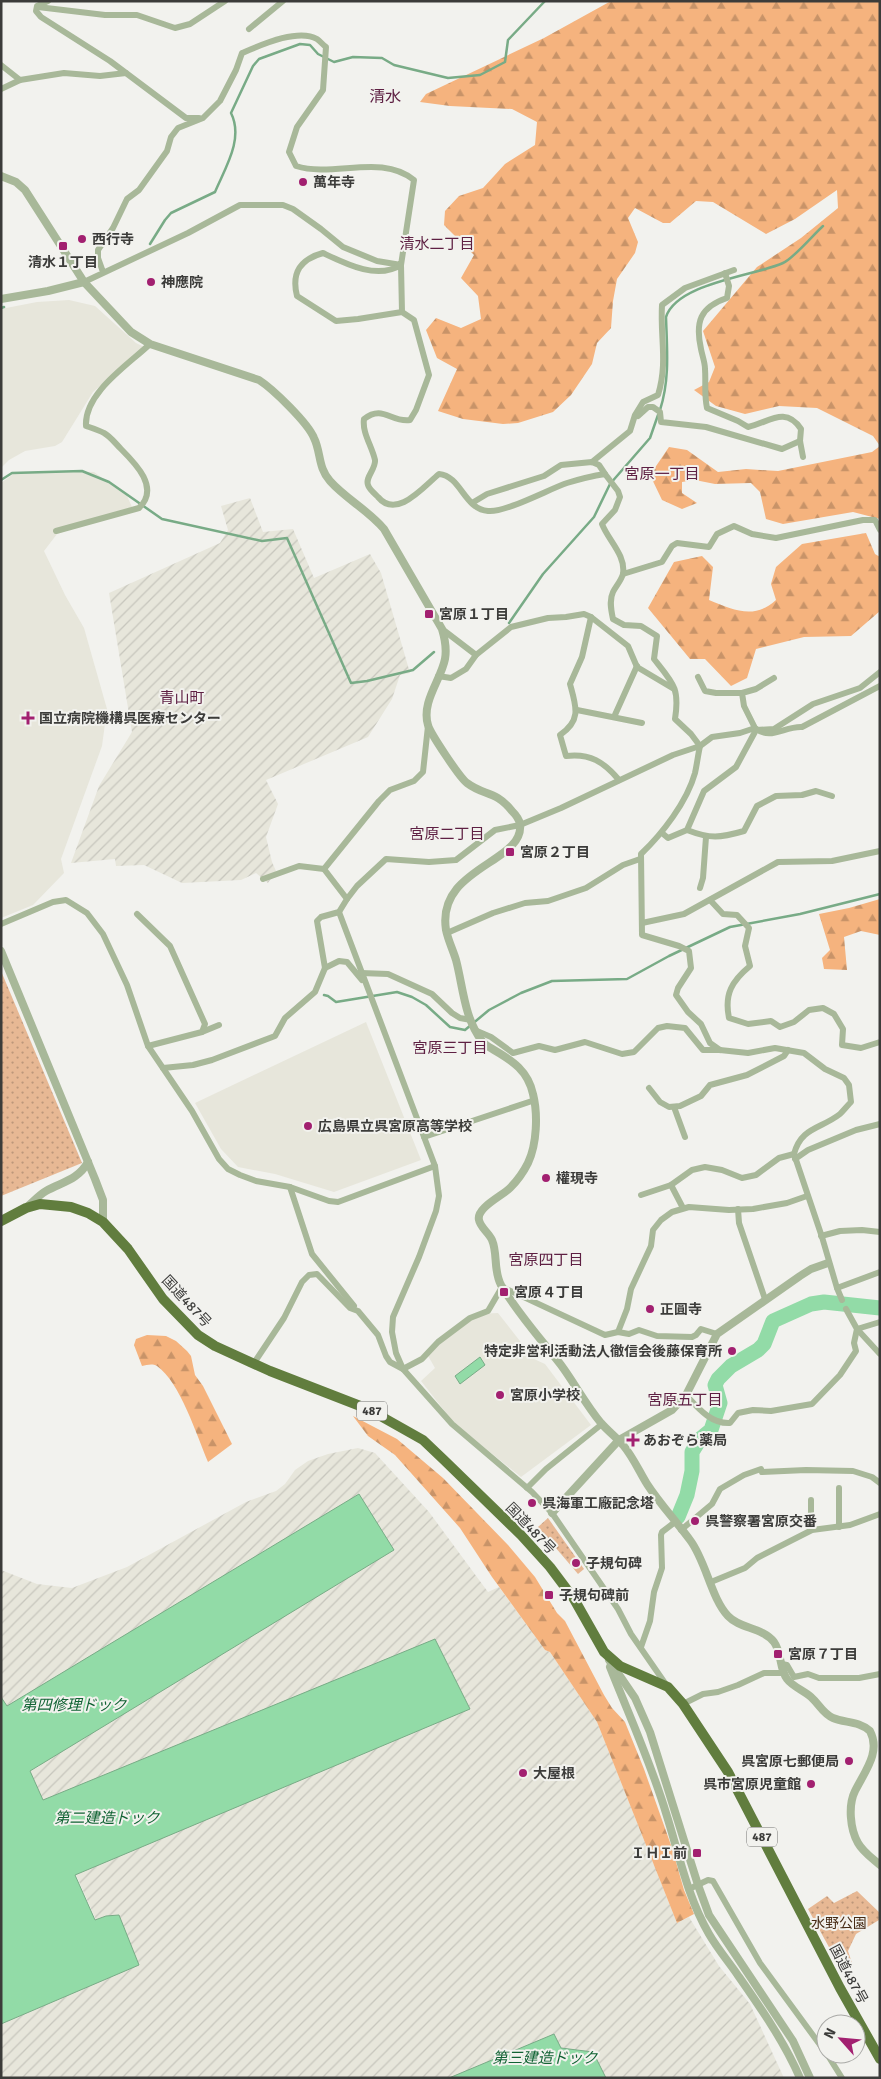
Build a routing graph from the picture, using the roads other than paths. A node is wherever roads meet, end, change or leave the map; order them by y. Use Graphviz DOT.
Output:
graph roads {
  1 [pos="48,1"];
  2 [pos="224,1"];
  3 [pos="283,1"];
  4 [pos="37,6"];
  5 [pos="249,29"];
  6 [pos="1,65"];
  7 [pos="126,73"];
  8 [pos="20,80"];
  9 [pos="1,89"];
  10 [pos="203,118"];
  11 [pos="1,176"];
  12 [pos="401,265"];
  13 [pos="734,270"];
  14 [pos="103,272"];
  15 [pos="724,273"];
  16 [pos="84,282"];
  17 [pos="1,299"];
  18 [pos="402,312"];
  19 [pos="150,344"];
  20 [pos="635,419"];
  21 [pos="800,441"];
  22 [pos="803,458"];
  23 [pos="592,462"];
  24 [pos="605,474"];
  25 [pos="472,503"];
  26 [pos="880,530"];
  27 [pos="56,531"];
  28 [pos="623,574"];
  29 [pos="591,617"];
  30 [pos="442,629"];
  31 [pos="476,655"];
  32 [pos="637,666"];
  33 [pos="880,672"];
  34 [pos="438,676"];
  35 [pos="698,677"];
  36 [pos="774,678"];
  37 [pos="880,686"];
  38 [pos="674,689"];
  39 [pos="742,693"];
  40 [pos="577,710"];
  41 [pos="614,717"];
  42 [pos="642,723"];
  43 [pos="428,726"];
  44 [pos="755,729"];
  45 [pos="700,746"];
  46 [pos="619,780"];
  47 [pos="832,796"];
  48 [pos="520,825"];
  49 [pos="687,830"];
  50 [pos="662,833"];
  51 [pos="706,837"];
  52 [pos="880,851"];
  53 [pos="640,859"];
  54 [pos="324,869"];
  55 [pos="263,879"];
  56 [pos="700,888"];
  57 [pos="347,900"];
  58 [pos="710,900"];
  59 [pos="339,912"];
  60 [pos="136,914"];
  61 [pos="642,923"];
  62 [pos="1,924"];
  63 [pos="446,933"];
  64 [pos="1,951"];
  65 [pos="325,968"];
  66 [pos="361,973"];
  67 [pos="365,984"];
  68 [pos="471,1020"];
  69 [pos="219,1025"];
  70 [pos="477,1031"];
  71 [pos="202,1032"];
  72 [pos="880,1042"];
  73 [pos="148,1046"];
  74 [pos="720,1050"];
  75 [pos="788,1050"];
  76 [pos="163,1068"];
  77 [pos="649,1088"];
  78 [pos="535,1100"];
  79 [pos="674,1106"];
  80 [pos="880,1124"];
  81 [pos="424,1137"];
  82 [pos="685,1137"];
  83 [pos="794,1156"];
  84 [pos="88,1162"];
  85 [pos="435,1166"];
  86 [pos="671,1185"];
  87 [pos="290,1187"];
  88 [pos="641,1195"];
  89 [pos="808,1196"];
  90 [pos="26,1208"];
  91 [pos="683,1208"];
  92 [pos="738,1209"];
  93 [pos="1,1221"];
  94 [pos="103,1222"];
  95 [pos="880,1232"];
  96 [pos="821,1236"];
  97 [pos="828,1263"];
  98 [pos="880,1272"];
  99 [pos="502,1287"];
  100 [pos="837,1288"];
  101 [pos="765,1299"];
  102 [pos="842,1300"];
  103 [pos="846,1308"];
  104 [pos="358,1311"];
  105 [pos="880,1322"];
  106 [pos="857,1329"];
  107 [pos="618,1332"];
  108 [pos="717,1334"];
  109 [pos="880,1354"];
  110 [pos="254,1363"];
  111 [pos="403,1368"];
  112 [pos="686,1395"];
  113 [pos="602,1424"];
  114 [pos="620,1440"];
  115 [pos="880,1483"];
  116 [pos="527,1488"];
  117 [pos="839,1488"];
  118 [pos="811,1500"];
  119 [pos="552,1513"];
  120 [pos="880,1514"];
  121 [pos="675,1522"];
  122 [pos="839,1527"];
  123 [pos="681,1530"];
  124 [pos="811,1530"];
  125 [pos="711,1582"];
  126 [pos="641,1647"];
  127 [pos="604,1652"];
  128 [pos="782,1664"];
  129 [pos="784,1673"];
  130 [pos="880,1674"];
  131 [pos="668,1687"];
  132 [pos="683,1704"];
  133 [pos="880,1865"];
  134 [pos="698,1885"];
  135 [pos="689,1889"];
  136 [pos="816,2039"];
  137 [pos="880,2060"];
  138 [pos="833,2064"];
  139 [pos="800,2078"];
  140 [pos="810,2078"];
  141 [pos="842,2078"];
  1 -- 4 [label="street"];
  2 -- 4 [label="street"];
  3 -- 5 [label="street"];
  4 -- 7 [label="street"];
  6 -- 8 [label="street"];
  7 -- 8 [label="street"];
  7 -- 10 [label="street"];
  8 -- 9 [label="street"];
  10 -- 12 [label="street"];
  10 -- 14 [label="street"];
  11 -- 16 [label="street"];
  12 -- 14 [label="street"];
  12 -- 18 [label="street"];
  12 -- 18 [label="street"];
  13 -- 15 [label="street"];
  14 -- 16 [label="street"];
  15 -- 20 [label="street"];
  15 -- 21 [label="street"];
  16 -- 17 [label="street"];
  16 -- 19 [label="street"];
  18 -- 25 [label="street"];
  19 -- 27 [label="street"];
  19 -- 30 [label="street"];
  20 -- 21 [label="street"];
  20 -- 23 [label="street"];
  21 -- 22 [label="street"];
  23 -- 24 [label="street"];
  23 -- 25 [label="street"];
  24 -- 25 [label="street"];
  24 -- 28 [label="street"];
  26 -- 28 [label="street"];
  28 -- 38 [label="street"];
  29 -- 31 [label="street"];
  29 -- 32 [label="street"];
  29 -- 40 [label="street"];
  30 -- 31 [label="street"];
  30 -- 34 [label="street"];
  31 -- 34 [label="street"];
  32 -- 38 [label="street"];
  32 -- 41 [label="street"];
  33 -- 44 [label="street"];
  34 -- 43 [label="street"];
  35 -- 39 [label="street"];
  36 -- 39 [label="street"];
  37 -- 44 [label="street"];
  38 -- 45 [label="street"];
  39 -- 44 [label="street"];
  40 -- 41 [label="street"];
  40 -- 46 [label="street"];
  41 -- 42 [label="street"];
  43 -- 48 [label="street"];
  43 -- 54 [label="street"];
  44 -- 45 [label="street"];
  44 -- 49 [label="street"];
  45 -- 46 [label="street"];
  45 -- 50 [label="street"];
  46 -- 48 [label="street"];
  47 -- 51 [label="street"];
  48 -- 57 [label="street"];
  48 -- 63 [label="street"];
  49 -- 50 [label="street"];
  49 -- 51 [label="street"];
  50 -- 53 [label="street"];
  51 -- 56 [label="street"];
  52 -- 58 [label="street"];
  53 -- 61 [label="street"];
  53 -- 63 [label="street"];
  54 -- 55 [label="street"];
  54 -- 57 [label="street"];
  57 -- 59 [label="street"];
  58 -- 61 [label="street"];
  58 -- 72 [label="street"];
  59 -- 65 [label="street"];
  59 -- 66 [label="street"];
  60 -- 71 [label="street"];
  61 -- 74 [label="street"];
  62 -- 73 [label="street"];
  63 -- 68 [label="street"];
  64 -- 84 [label="street"];
  65 -- 67 [label="street"];
  65 -- 76 [label="street"];
  66 -- 67 [label="street"];
  66 -- 68 [label="street"];
  67 -- 81 [label="street"];
  68 -- 70 [label="street"];
  69 -- 71 [label="street"];
  70 -- 74 [label="street"];
  70 -- 78 [label="street"];
  71 -- 73 [label="street"];
  73 -- 76 [label="street"];
  74 -- 75 [label="street"];
  75 -- 79 [label="street"];
  75 -- 83 [label="street"];
  76 -- 87 [label="street"];
  77 -- 79 [label="street"];
  78 -- 81 [label="street"];
  78 -- 99 [label="street"];
  79 -- 82 [label="street"];
  80 -- 83 [label="street"];
  81 -- 85 [label="street"];
  83 -- 86 [label="street"];
  83 -- 89 [label="street"];
  84 -- 90 [label="street"];
  84 -- 94 [label="street"];
  85 -- 87 [label="street"];
  85 -- 111 [label="street"];
  86 -- 88 [label="street"];
  86 -- 91 [label="street"];
  87 -- 104 [label="street"];
  89 -- 92 [label="street"];
  89 -- 96 [label="street"];
  90 -- 93 [label="highway, 国道487号 / 487"];
  90 -- 94 [label="highway, 国道487号 / 487"];
  91 -- 92 [label="street"];
  91 -- 107 [label="street"];
  92 -- 101 [label="street"];
  94 -- 110 [label="highway, 国道487号 / 487"];
  95 -- 96 [label="street"];
  96 -- 97 [label="street"];
  97 -- 100 [label="street"];
  97 -- 101 [label="street"];
  98 -- 100 [label="street"];
  99 -- 107 [label="street"];
  99 -- 111 [label="street"];
  99 -- 113 [label="street"];
  100 -- 102 [label="street"];
  101 -- 108 [label="street"];
  103 -- 106 [label="street"];
  104 -- 110 [label="street"];
  104 -- 111 [label="street"];
  105 -- 106 [label="street"];
  106 -- 109 [label="street"];
  106 -- 112 [label="street"];
  107 -- 108 [label="street"];
  108 -- 112 [label="street"];
  110 -- 127 [label="highway, 国道487号 / 487"];
  111 -- 116 [label="street"];
  112 -- 114 [label="street"];
  113 -- 114 [label="street"];
  113 -- 116 [label="street"];
  114 -- 119 [label="street"];
  114 -- 121 [label="street"];
  115 -- 123 [label="street"];
  116 -- 119 [label="street"];
  117 -- 122 [label="street"];
  118 -- 124 [label="street"];
  119 -- 126 [label="street"];
  120 -- 122 [label="street"];
  121 -- 123 [label="street"];
  121 -- 126 [label="street"];
  122 -- 124 [label="street"];
  123 -- 125 [label="street"];
  124 -- 125 [label="street"];
  125 -- 128 [label="street"];
  126 -- 131 [label="street"];
  127 -- 131 [label="highway, 国道487号 / 487"];
  127 -- 134 [label="street"];
  127 -- 135 [label="street"];
  128 -- 129 [label="street"];
  128 -- 130 [label="street"];
  129 -- 132 [label="street"];
  129 -- 133 [label="street"];
  131 -- 132 [label="highway, 国道487号 / 487"];
  132 -- 137 [label="highway, 国道487号 / 487"];
  134 -- 135 [label="street"];
  134 -- 136 [label="street"];
  134 -- 140 [label="street"];
  135 -- 139 [label="street"];
  138 -- 141 [label="street"];
}
